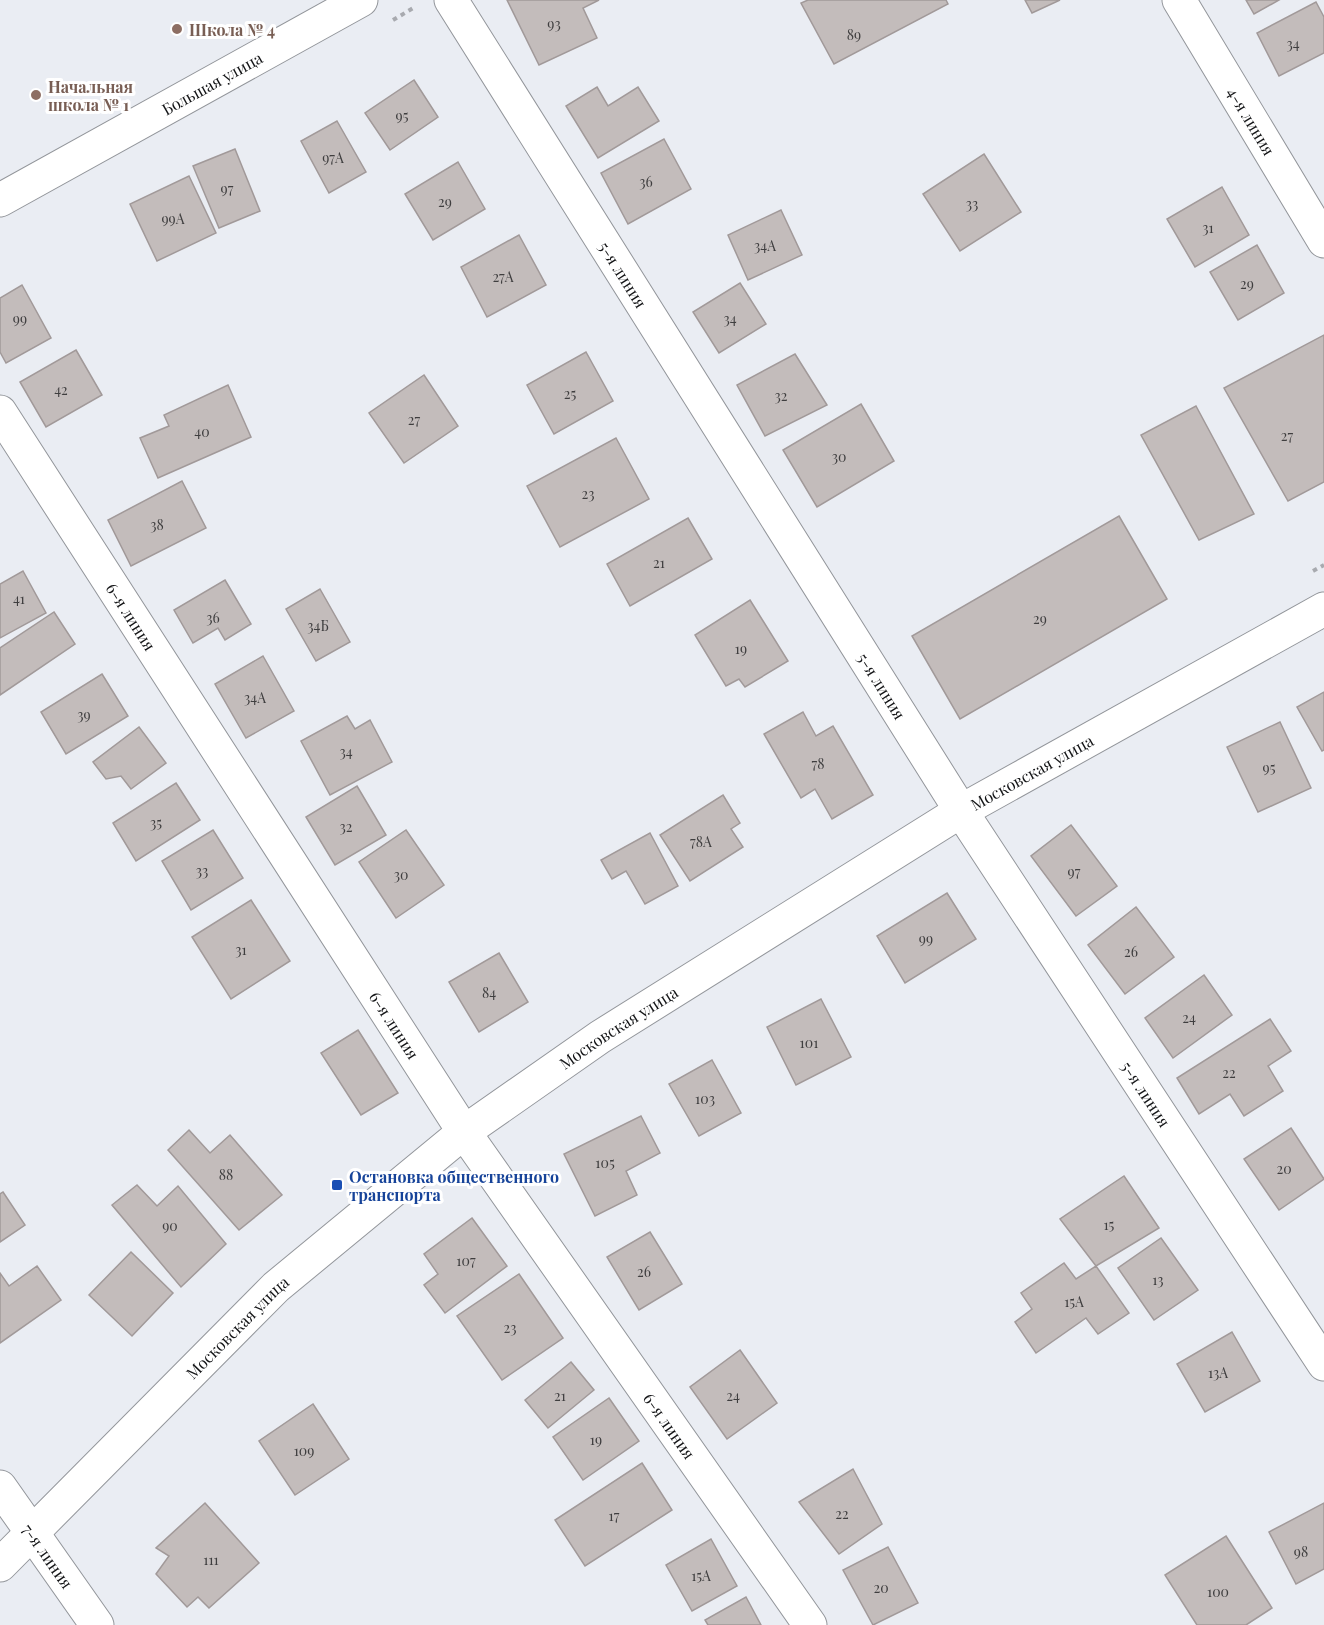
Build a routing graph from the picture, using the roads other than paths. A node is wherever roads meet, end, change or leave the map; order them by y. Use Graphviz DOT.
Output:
graph roads {
  1 [pos="361,0"];
  2 [pos="452,0"];
  3 [pos="1179,0"];
  4 [pos="0,201"];
  5 [pos="1324,241"];
  6 [pos="0,412"];
  7 [pos="1324,609"];
  8 [pos="961,811"];
  9 [pos="464,1132"];
  10 [pos="1324,1364"];
  11 [pos="0,1487"];
  12 [pos="30,1534"];
  13 [pos="0,1565"];
  14 [pos="97,1625"];
  15 [pos="810,1625"];
  1 -- 4 [label="street, Большая улица"];
  2 -- 8 [label="street, 5-я линия"];
  3 -- 5 [label="street, 4-я линия"];
  6 -- 9 [label="street, 6-я линия"];
  7 -- 8 [label="street, Московская улица"];
  8 -- 9 [label="street, Московская улица"];
  8 -- 10 [label="street, 5-я линия"];
  9 -- 12 [label="street, Московская улица"];
  9 -- 15 [label="street, 6-я линия"];
  11 -- 12 [label="street, 7-я линия"];
  12 -- 13 [label="street, Московская улица"];
  12 -- 14 [label="street, 7-я линия"];
}
